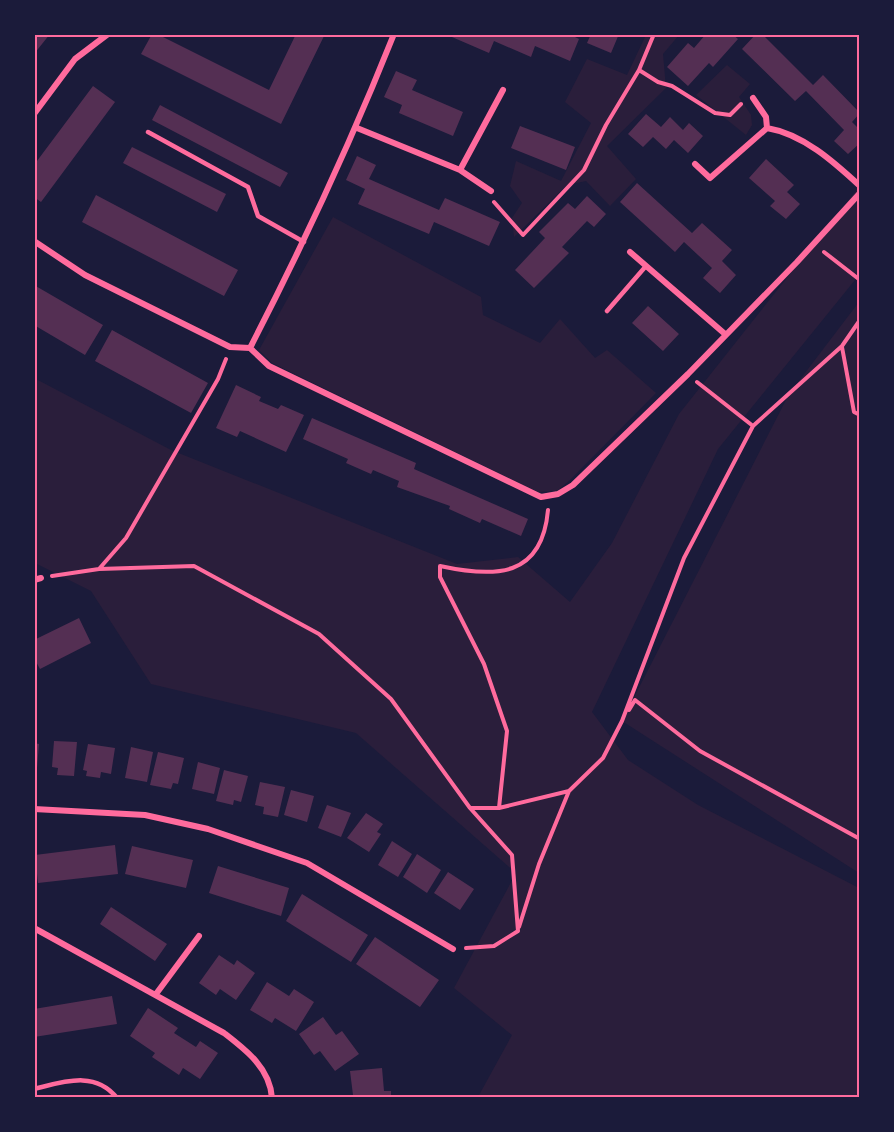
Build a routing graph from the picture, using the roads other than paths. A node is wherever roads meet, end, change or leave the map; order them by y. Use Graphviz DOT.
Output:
graph roads {
  1 [pos="108,34"];
  2 [pos="394,34"];
  3 [pos="502,90"];
  4 [pos="753,98"];
  5 [pos="34,114"];
  6 [pos="357,128"];
  7 [pos="767,128"];
  8 [pos="148,132"];
  9 [pos="695,164"];
  10 [pos="460,170"];
  11 [pos="860,186"];
  12 [pos="491,191"];
  13 [pos="860,193"];
  14 [pos="34,241"];
  15 [pos="304,242"];
  16 [pos="630,252"];
  17 [pos="646,266"];
  18 [pos="607,311"];
  19 [pos="725,334"];
  20 [pos="250,348"];
  21 [pos="34,809"];
  22 [pos="34,928"];
  23 [pos="199,936"];
  24 [pos="453,949"];
  25 [pos="156,994"];
  26 [pos="34,1089"];
  27 [pos="117,1098"];
  28 [pos="272,1098"];
  1 -- 5 [label="street"];
  2 -- 6 [label="street"];
  3 -- 10 [label="street"];
  4 -- 7 [label="street"];
  6 -- 10 [label="street"];
  6 -- 15 [label="street"];
  7 -- 9 [label="street"];
  7 -- 11 [label="street"];
  8 -- 15 [label="lane"];
  10 -- 12 [label="street"];
  13 -- 19 [label="street"];
  14 -- 20 [label="street"];
  15 -- 20 [label="street"];
  16 -- 17 [label="street"];
  17 -- 18 [label="lane"];
  17 -- 19 [label="street"];
  19 -- 20 [label="street"];
  21 -- 24 [label="street"];
  22 -- 25 [label="street"];
  23 -- 25 [label="street"];
  25 -- 28 [label="street"];
  26 -- 27 [label="lane"];
}
